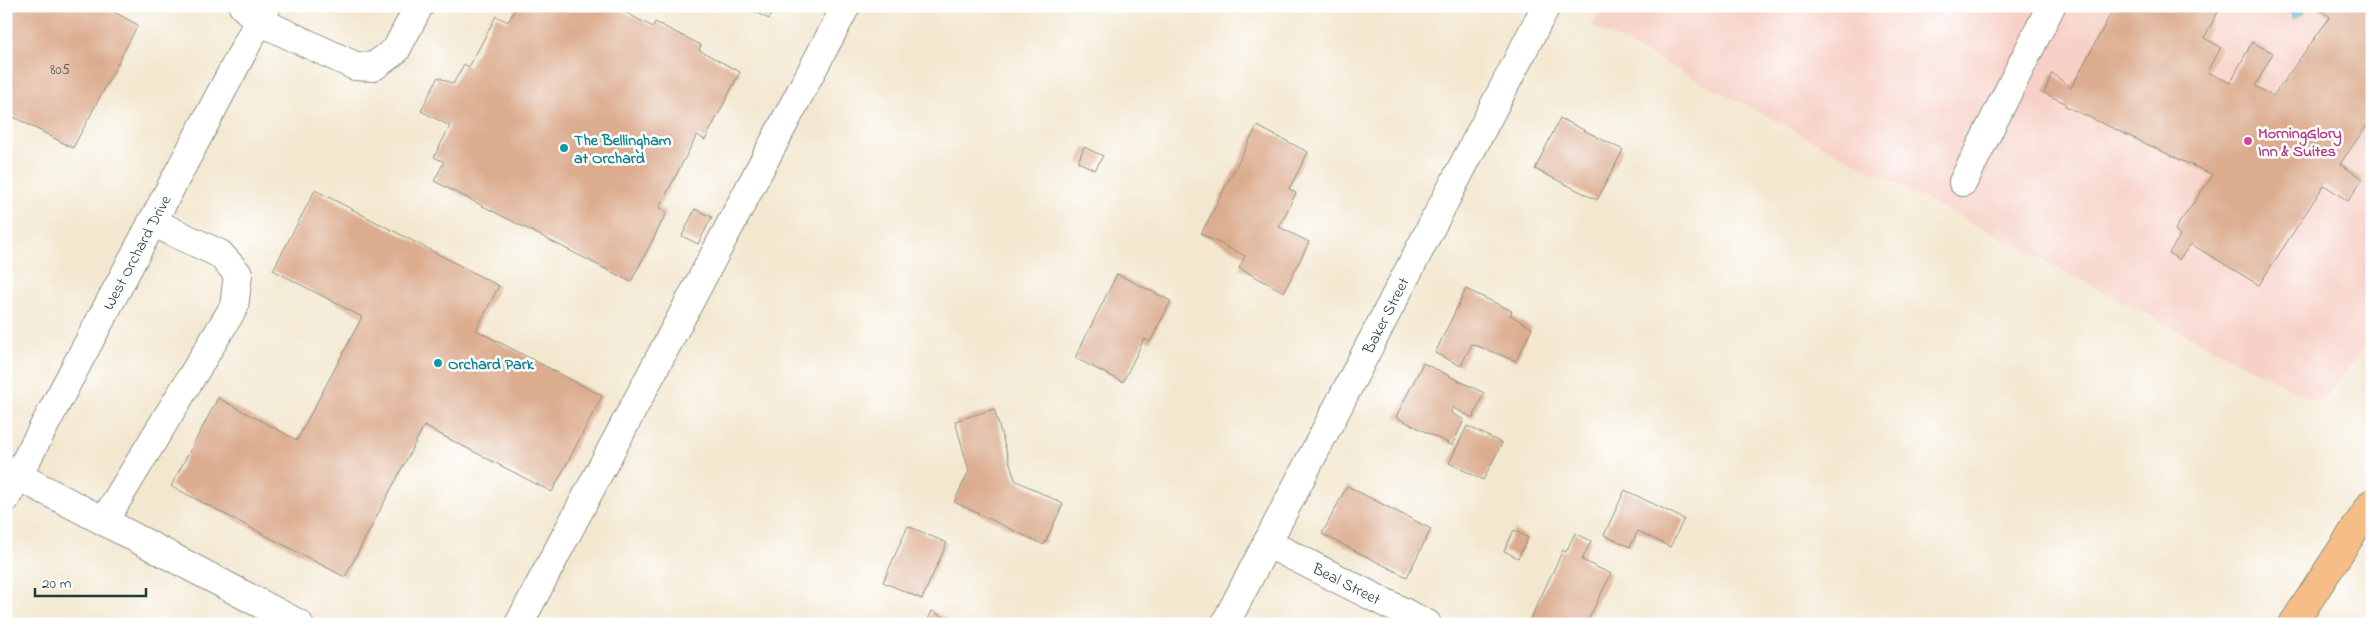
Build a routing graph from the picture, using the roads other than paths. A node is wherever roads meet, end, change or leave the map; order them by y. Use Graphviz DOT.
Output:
graph roads {
  1 [pos="419,6"];
  2 [pos="846,6"];
  3 [pos="1546,6"];
  4 [pos="2051,6"];
  5 [pos="256,11"];
  6 [pos="1963,182"];
  7 [pos="152,222"];
  8 [pos="12,487"];
  9 [pos="2372,502"];
  10 [pos="104,521"];
  11 [pos="1268,542"];
  12 [pos="298,624"];
  13 [pos="519,624"];
  14 [pos="1225,624"];
  15 [pos="1427,624"];
  16 [pos="2293,624"];
  1 -- 5 [label="street"];
  2 -- 13 [label="street"];
  3 -- 11 [label="street, Baker Street"];
  4 -- 6 [label="street"];
  5 -- 7 [label="street, West Orchard Drive"];
  7 -- 8 [label="street, West Orchard Drive"];
  7 -- 10 [label="street"];
  8 -- 10 [label="street"];
  9 -- 16 [label="highway"];
  10 -- 12 [label="street"];
  11 -- 14 [label="street, Baker Street"];
  11 -- 15 [label="street, Beal Street"];
}
